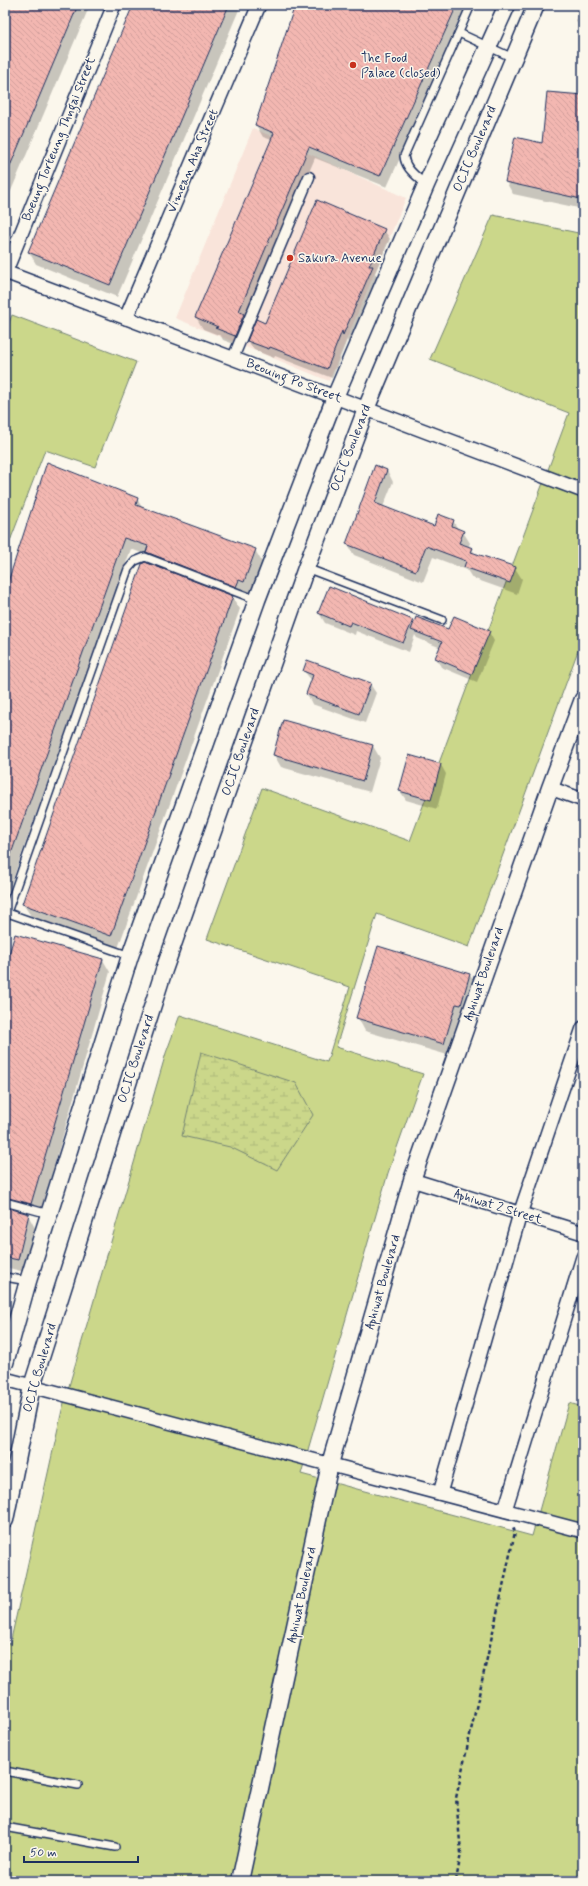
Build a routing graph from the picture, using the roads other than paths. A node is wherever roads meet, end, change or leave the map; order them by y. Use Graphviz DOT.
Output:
graph roads {
  1 [pos="114,5"];
  2 [pos="259,5"];
  3 [pos="471,5"];
  4 [pos="507,5"];
  5 [pos="536,5"];
  6 [pos="459,33"];
  7 [pos="488,46"];
  8 [pos="514,58"];
  9 [pos="309,176"];
  10 [pos="426,185"];
  11 [pos="5,273"];
  12 [pos="126,318"];
  13 [pos="233,358"];
  14 [pos="336,397"];
  15 [pos="366,409"];
  16 [pos="583,491"];
  17 [pos="306,568"];
  18 [pos="257,600"];
  19 [pos="442,620"];
  20 [pos="583,699"];
  21 [pos="550,788"];
  22 [pos="583,800"];
  23 [pos="5,915"];
  24 [pos="130,956"];
  25 [pos="583,1028"];
  26 [pos="412,1180"];
  27 [pos="5,1202"];
  28 [pos="49,1214"];
  29 [pos="520,1214"];
  30 [pos="583,1233"];
  31 [pos="583,1257"];
  32 [pos="5,1277"];
  33 [pos="28,1281"];
  34 [pos="6,1357"];
  35 [pos="5,1379"];
  36 [pos="32,1386"];
  37 [pos="330,1464"];
  38 [pos="440,1493"];
  39 [pos="505,1510"];
  40 [pos="5,1520"];
  41 [pos="583,1531"];
  42 [pos="5,1771"];
  43 [pos="78,1785"];
  44 [pos="5,1827"];
  45 [pos="115,1847"];
  46 [pos="240,1881"];
  1 -- 11 [label="street, Boeung Torteung Thngai Street"];
  2 -- 12 [label="street, Vimean Aha Street"];
  3 -- 6 [label="lane"];
  4 -- 7 [label="street"];
  5 -- 8 [label="street, OCIC Boulevard"];
  6 -- 7 [label="lane"];
  6 -- 10 [label="lane"];
  7 -- 8 [label="lane"];
  7 -- 10 [label="street"];
  8 -- 15 [label="street, OCIC Boulevard"];
  9 -- 13 [label="street"];
  10 -- 14 [label="street"];
  11 -- 12 [label="street, Beouing Po Street"];
  12 -- 13 [label="street, Beouing Po Street"];
  13 -- 14 [label="street, Beouing Po Street"];
  14 -- 15 [label="street, Beouing Po Street"];
  14 -- 18 [label="street"];
  15 -- 16 [label="street, Beouing Po Street"];
  15 -- 17 [label="street, OCIC Boulevard"];
  17 -- 19 [label="lane"];
  17 -- 36 [label="street, OCIC Boulevard"];
  18 -- 23 [label="lane"];
  18 -- 24 [label="street"];
  20 -- 21 [label="street, Aphiwat Boulevard"];
  21 -- 22 [label="street"];
  21 -- 26 [label="street, Aphiwat Boulevard"];
  23 -- 24 [label="lane"];
  24 -- 28 [label="street"];
  25 -- 29 [label="street"];
  26 -- 29 [label="street, Aphiwat 2 Street"];
  26 -- 37 [label="street, Aphiwat Boulevard"];
  27 -- 28 [label="lane"];
  28 -- 33 [label="street"];
  29 -- 30 [label="street, Aphiwat 2 Street"];
  29 -- 38 [label="street"];
  31 -- 39 [label="street"];
  32 -- 33 [label="lane"];
  33 -- 34 [label="street"];
  35 -- 36 [label="street"];
  36 -- 37 [label="street"];
  36 -- 40 [label="street, OCIC Boulevard"];
  37 -- 38 [label="street"];
  37 -- 46 [label="street, Aphiwat Boulevard"];
  38 -- 39 [label="street"];
  39 -- 41 [label="street"];
  42 -- 43 [label="lane"];
  44 -- 45 [label="lane"];
}
